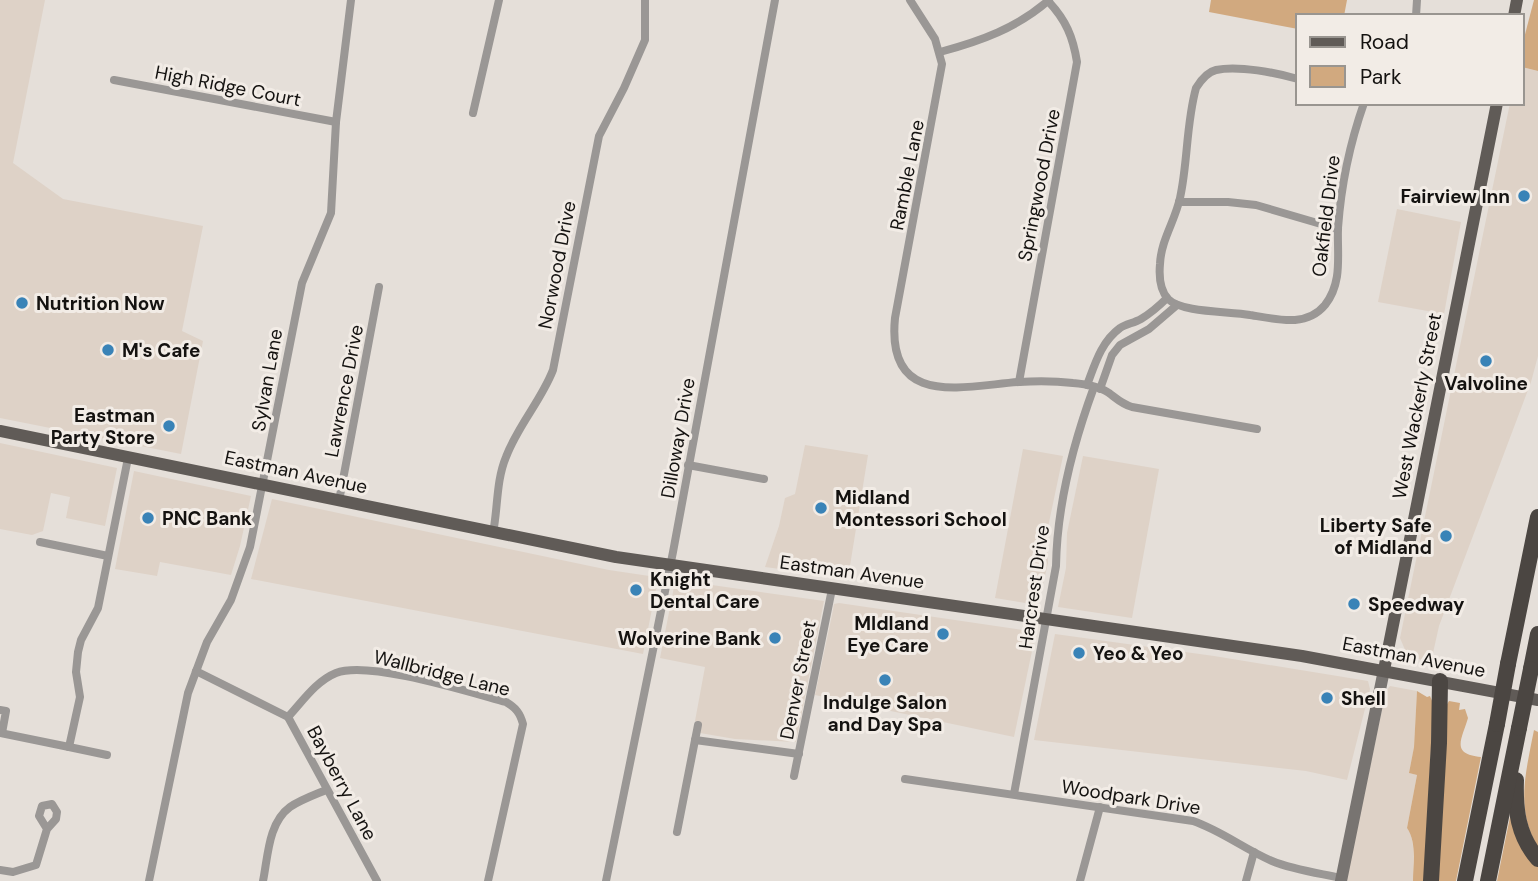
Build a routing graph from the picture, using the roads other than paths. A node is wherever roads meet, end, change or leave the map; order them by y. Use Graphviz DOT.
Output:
graph roads {
  1 [pos="351,0"];
  2 [pos="499,0"];
  3 [pos="645,0"];
  4 [pos="775,0"];
  5 [pos="910,0"];
  6 [pos="1049,1"];
  7 [pos="940,52"];
  8 [pos="1296,79"];
  9 [pos="114,80"];
  10 [pos="1363,105"];
  11 [pos="1497,105"];
  12 [pos="473,113"];
  13 [pos="336,122"];
  14 [pos="1179,202"];
  15 [pos="1338,229"];
  16 [pos="379,287"];
  17 [pos="1167,298"];
  18 [pos="1177,305"];
  19 [pos="1019,382"];
  20 [pos="1094,387"];
  21 [pos="1257,429"];
  22 [pos="0,431"];
  23 [pos="128,458"];
  24 [pos="688,465"];
  25 [pos="764,479"];
  26 [pos="263,485"];
  27 [pos="338,501"];
  28 [pos="1538,517"];
  29 [pos="494,533"];
  30 [pos="40,542"];
  31 [pos="108,556"];
  32 [pos="670,566"];
  33 [pos="832,589"];
  34 [pos="1047,620"];
  35 [pos="1538,634"];
  36 [pos="1384,670"];
  37 [pos="196,671"];
  38 [pos="1440,681"];
  39 [pos="1538,700"];
  40 [pos="0,710"];
  41 [pos="288,717"];
  42 [pos="698,725"];
  43 [pos="1519,730"];
  44 [pos="1,733"];
  45 [pos="695,740"];
  46 [pos="69,747"];
  47 [pos="799,754"];
  48 [pos="107,755"];
  49 [pos="794,776"];
  50 [pos="905,779"];
  51 [pos="326,790"];
  52 [pos="1014,794"];
  53 [pos="1100,807"];
  54 [pos="47,829"];
  55 [pos="677,832"];
  56 [pos="1254,852"];
  57 [pos="1538,859"];
  58 [pos="0,870"];
  59 [pos="1341,880"];
  60 [pos="149,881"];
  61 [pos="263,881"];
  62 [pos="377,881"];
  63 [pos="488,881"];
  64 [pos="606,881"];
  65 [pos="1080,881"];
  66 [pos="1246,881"];
  67 [pos="1431,881"];
  68 [pos="1465,881"];
  69 [pos="1488,881"];
  1 -- 13 [label="street, Sylvan Lane"];
  2 -- 12 [label="street"];
  3 -- 29 [label="street, Norwood Drive"];
  4 -- 24 [label="street, Dilloway Drive"];
  5 -- 7 [label="street, Ramble Lane"];
  6 -- 7 [label="street"];
  6 -- 19 [label="street, Springwood Drive"];
  7 -- 19 [label="street, Ramble Lane"];
  8 -- 14 [label="street"];
  9 -- 13 [label="street, High Ridge Court"];
  10 -- 15 [label="street, Oakfield Drive"];
  11 -- 36 [label="main road, West Wackerly Street"];
  13 -- 26 [label="street, Sylvan Lane"];
  14 -- 15 [label="street"];
  14 -- 17 [label="street"];
  15 -- 18 [label="street, Oakfield Drive"];
  16 -- 27 [label="street, Lawrence Drive"];
  17 -- 18 [label="street, Oakfield Drive"];
  17 -- 20 [label="street"];
  18 -- 20 [label="street"];
  19 -- 20 [label="street"];
  20 -- 21 [label="street"];
  20 -- 34 [label="street, Harcrest Drive"];
  22 -- 23 [label="main road, Eastman Avenue"];
  23 -- 26 [label="main road, Eastman Avenue"];
  23 -- 31 [label="street"];
  24 -- 25 [label="street"];
  24 -- 32 [label="street, Dilloway Drive"];
  26 -- 27 [label="main road, Eastman Avenue"];
  26 -- 37 [label="street, Sylvan Lane"];
  27 -- 29 [label="main road, Eastman Avenue"];
  28 -- 68 [label="highway, bridge"];
  29 -- 32 [label="main road, Eastman Avenue"];
  30 -- 31 [label="street"];
  31 -- 46 [label="street"];
  32 -- 33 [label="main road, Eastman Avenue"];
  32 -- 64 [label="street, Dilloway Drive"];
  33 -- 34 [label="main road, Eastman Avenue"];
  33 -- 47 [label="street, Denver Street"];
  34 -- 36 [label="main road, Eastman Avenue"];
  34 -- 52 [label="street, Harcrest Drive"];
  35 -- 43 [label="highway, bridge"];
  36 -- 38 [label="main road, Eastman Avenue"];
  36 -- 59 [label="street, West Wackerly Street"];
  37 -- 41 [label="street, Bayberry Lane"];
  37 -- 60 [label="street, Sylvan Lane"];
  38 -- 39 [label="main road, Eastman Avenue"];
  38 -- 67 [label="highway"];
  40 -- 44 [label="street"];
  41 -- 51 [label="street, Bayberry Lane"];
  41 -- 63 [label="street, Wallbridge Lane"];
  42 -- 45 [label="street"];
  43 -- 57 [label="highway"];
  43 -- 69 [label="highway"];
  44 -- 46 [label="street"];
  45 -- 47 [label="street"];
  45 -- 55 [label="street"];
  46 -- 48 [label="street"];
  47 -- 49 [label="street, Denver Street"];
  50 -- 52 [label="street, Woodpark Drive"];
  51 -- 61 [label="street"];
  51 -- 62 [label="street, Bayberry Lane"];
  52 -- 53 [label="street, Woodpark Drive"];
  53 -- 56 [label="street, Woodpark Drive"];
  53 -- 65 [label="street"];
  54 -- 58 [label="street"];
  56 -- 59 [label="street, Woodpark Drive"];
  56 -- 66 [label="street"];
}
